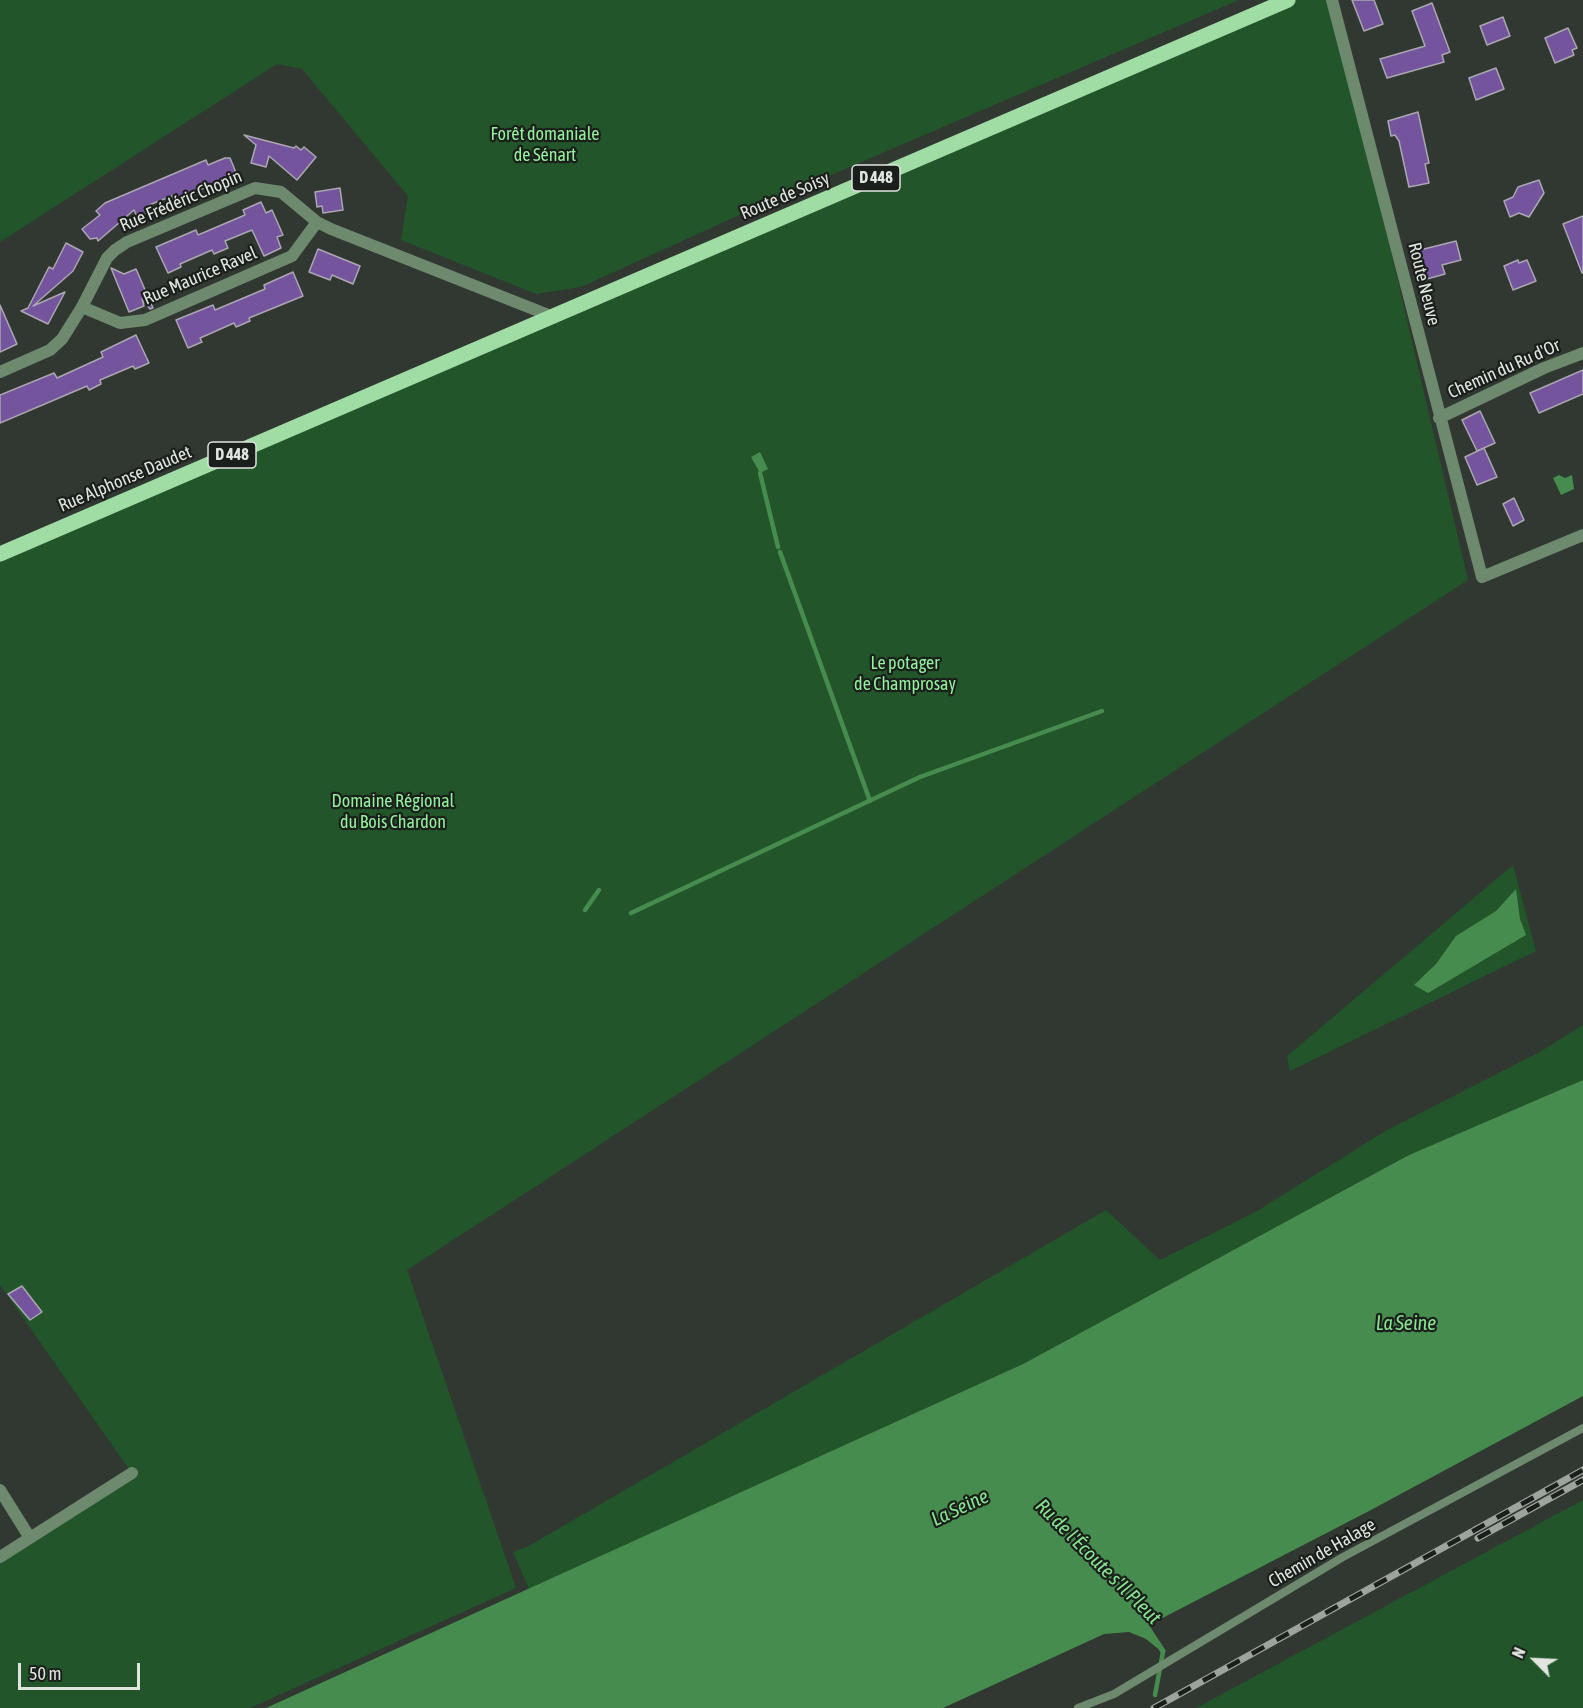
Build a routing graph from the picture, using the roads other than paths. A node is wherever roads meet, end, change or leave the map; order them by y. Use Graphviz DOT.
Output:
graph roads {
  1 [pos="1288,0"];
  2 [pos="1332,0"];
  3 [pos="317,222"];
  4 [pos="82,307"];
  5 [pos="551,316"];
  6 [pos="463,354"];
  7 [pos="1583,354"];
  8 [pos="0,372"];
  9 [pos="1439,418"];
  10 [pos="1583,535"];
  11 [pos="0,554"];
  12 [pos="1583,1428"];
  13 [pos="132,1473"];
  14 [pos="0,1491"];
  15 [pos="30,1538"];
  16 [pos="0,1557"];
  17 [pos="1078,1708"];
  1 -- 5 [label="main road, Route de Soisy / D 448"];
  2 -- 9 [label="street, Route Neuve"];
  3 -- 4 [label="street, Rue Maurice Ravel"];
  3 -- 4 [label="street, Rue Frédéric Chopin"];
  3 -- 5 [label="street, Rue Frédéric Chopin"];
  4 -- 8 [label="street, Rue Frédéric Chopin"];
  5 -- 6 [label="main road, Route de Soisy / D 448"];
  6 -- 11 [label="main road, Rue Alphonse Daudet / D 448"];
  7 -- 9 [label="street, Chemin du Ru d'Or"];
  9 -- 10 [label="street, Route Neuve"];
  12 -- 17 [label="lane, Chemin de Halage"];
  13 -- 15 [label="street"];
  14 -- 15 [label="street"];
  15 -- 16 [label="street"];
}
